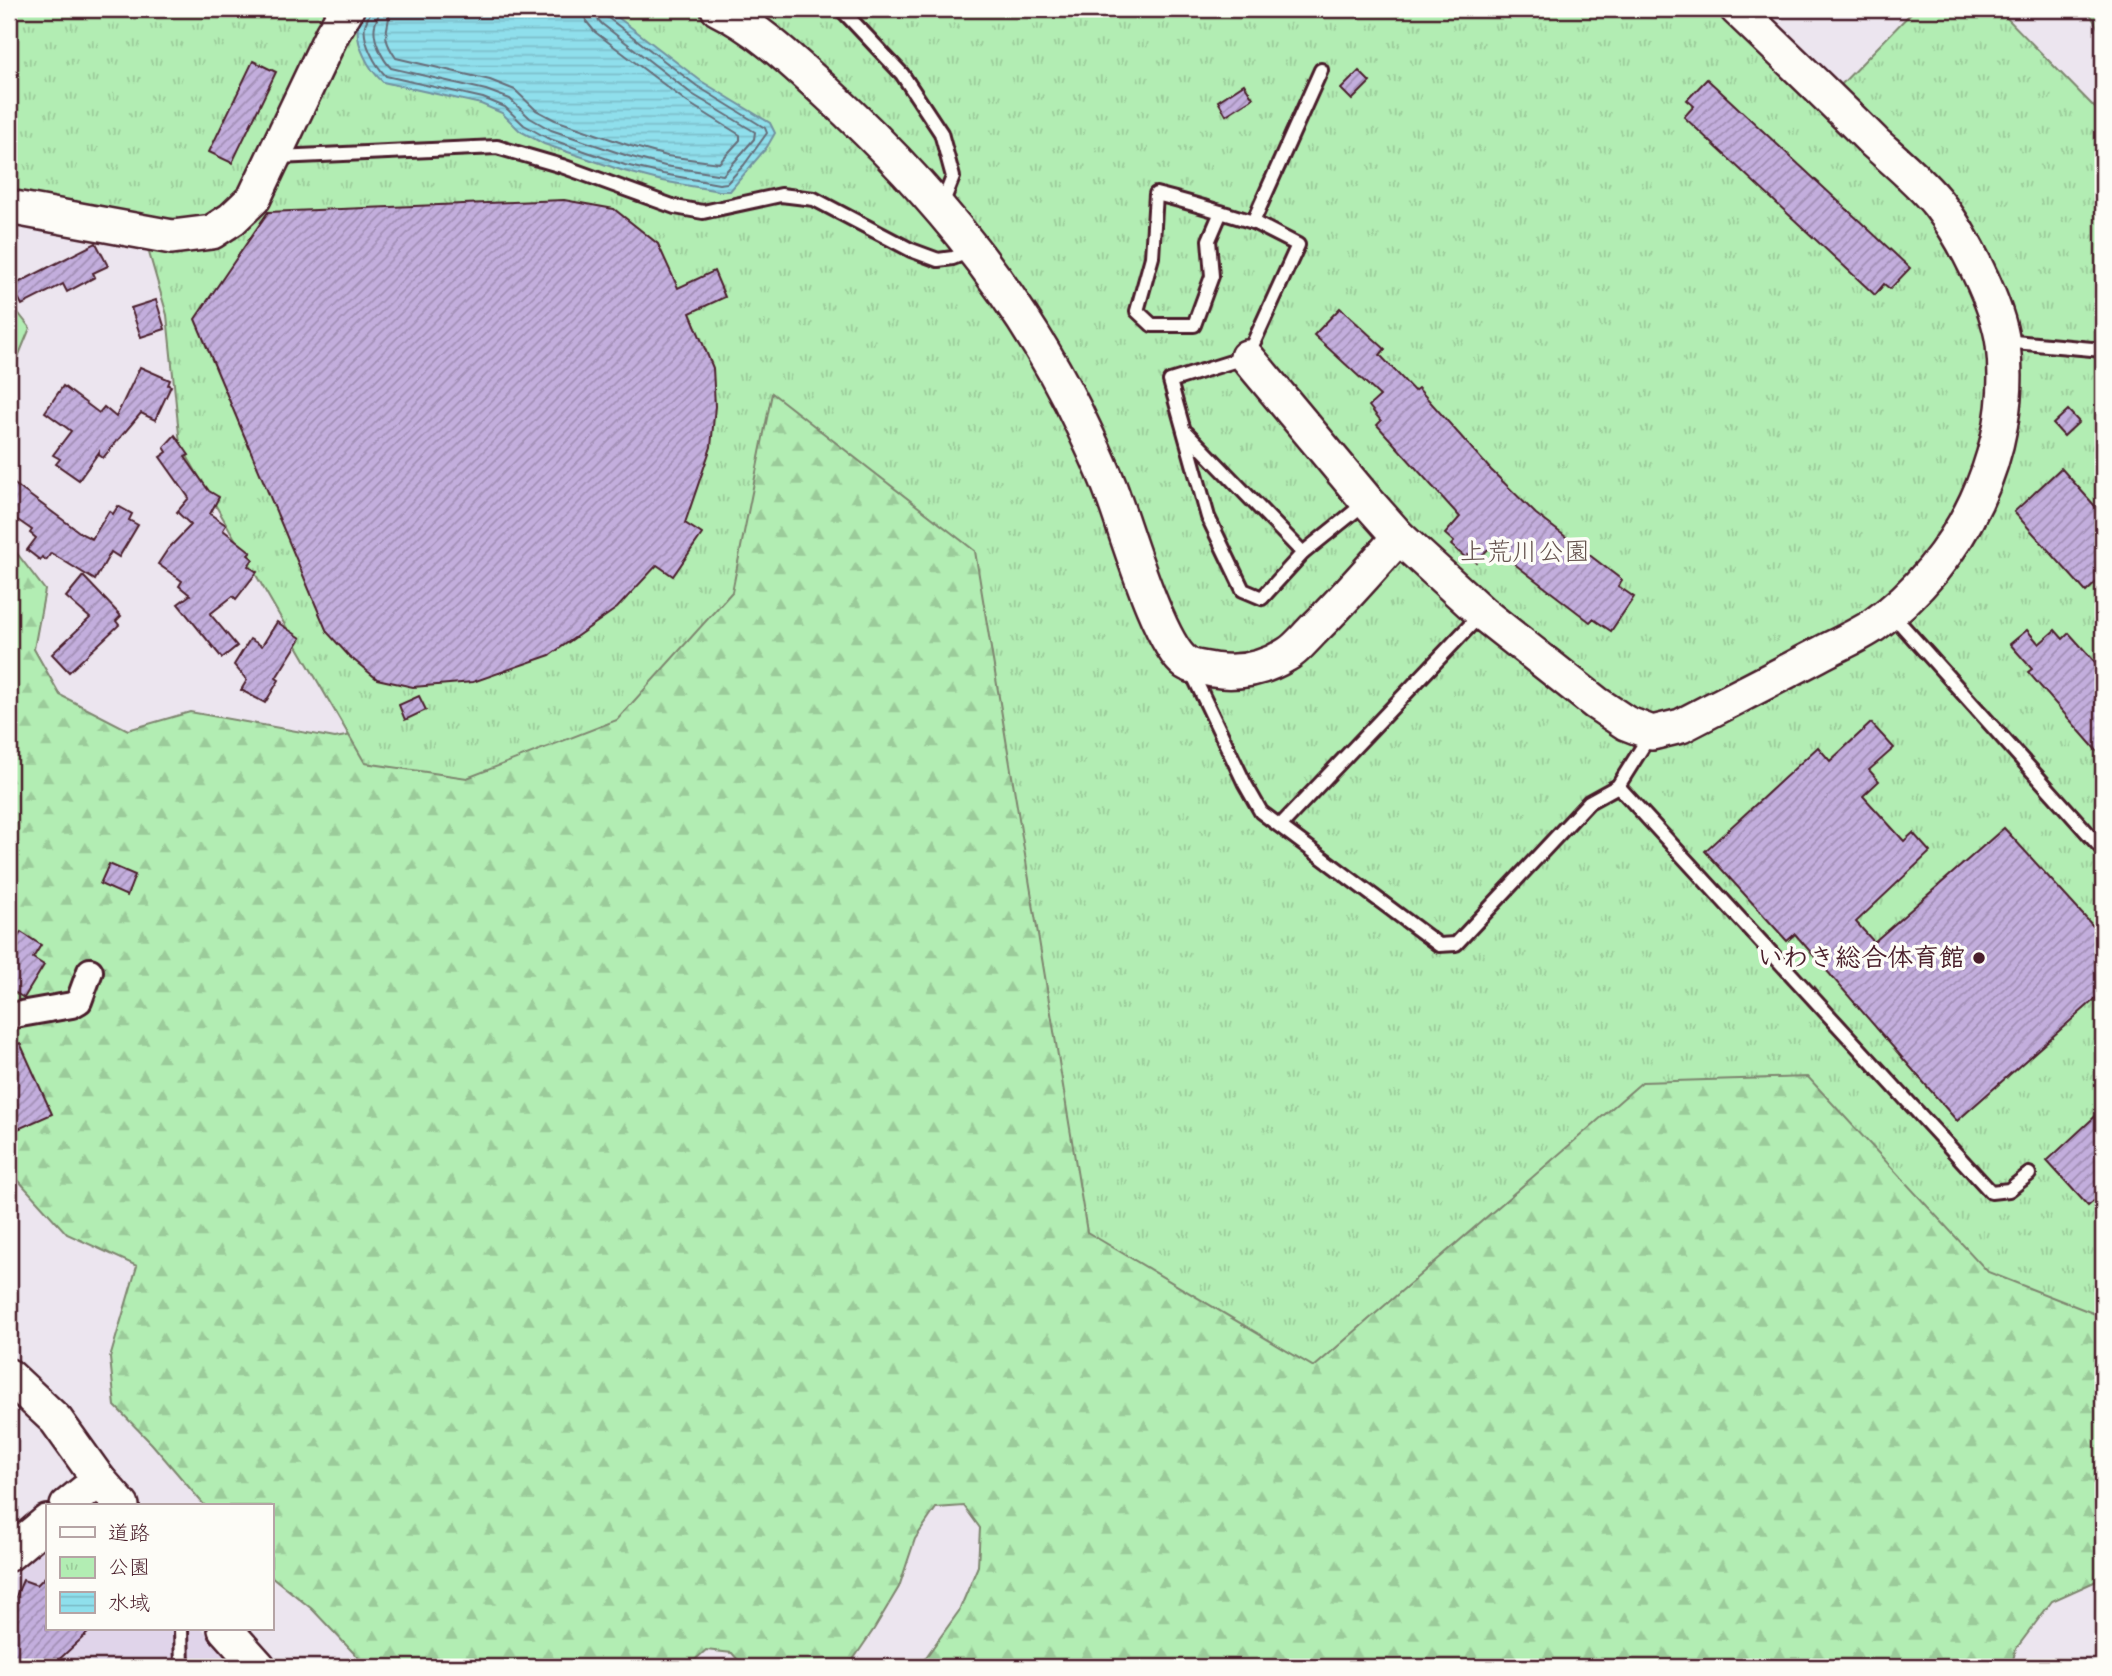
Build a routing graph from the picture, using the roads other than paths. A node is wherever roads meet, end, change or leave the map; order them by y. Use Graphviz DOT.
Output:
graph roads {
  1 [pos="347,9"];
  2 [pos="721,9"];
  3 [pos="841,9"];
  4 [pos="1737,9"];
  5 [pos="1321,70"];
  6 [pos="274,158"];
  7 [pos="9,207"];
  8 [pos="941,208"];
  9 [pos="1221,212"];
  10 [pos="1253,222"];
  11 [pos="973,250"];
  12 [pos="2003,341"];
  13 [pos="2103,350"];
  14 [pos="1247,357"];
  15 [pos="1186,432"];
  16 [pos="1367,501"];
  17 [pos="1399,537"];
  18 [pos="1303,553"];
  19 [pos="1890,612"];
  20 [pos="1482,613"];
  21 [pos="1188,665"];
  22 [pos="1652,733"];
  23 [pos="1618,786"];
  24 [pos="1280,826"];
  25 [pos="2103,850"];
  26 [pos="90,971"];
  27 [pos="9,1016"];
  28 [pos="2029,1174"];
  29 [pos="9,1376"];
  30 [pos="99,1480"];
  31 [pos="69,1504"];
  32 [pos="120,1504"];
  33 [pos="46,1523"];
  34 [pos="9,1555"];
  35 [pos="181,1630"];
  36 [pos="226,1630"];
  37 [pos="181,1667"];
  38 [pos="259,1667"];
  1 -- 6 [label="street"];
  2 -- 8 [label="street"];
  3 -- 8 [label="lane"];
  4 -- 12 [label="street"];
  5 -- 10 [label="lane"];
  6 -- 7 [label="street"];
  6 -- 11 [label="lane"];
  8 -- 11 [label="street"];
  9 -- 9 [label="lane"];
  9 -- 10 [label="lane"];
  10 -- 14 [label="lane"];
  11 -- 21 [label="street"];
  12 -- 13 [label="lane"];
  12 -- 19 [label="street"];
  14 -- 15 [label="lane"];
  14 -- 16 [label="street"];
  15 -- 18 [label="lane"];
  15 -- 18 [label="lane"];
  16 -- 17 [label="street"];
  16 -- 18 [label="lane"];
  17 -- 20 [label="street"];
  17 -- 21 [label="street"];
  19 -- 22 [label="street"];
  19 -- 25 [label="lane"];
  20 -- 22 [label="street"];
  20 -- 24 [label="lane"];
  21 -- 24 [label="lane"];
  22 -- 23 [label="lane"];
  23 -- 24 [label="lane"];
  23 -- 28 [label="lane"];
  26 -- 27 [label="street"];
  29 -- 30 [label="street"];
  30 -- 31 [label="street"];
  30 -- 32 [label="street"];
  33 -- 34 [label="street"];
  35 -- 37 [label="lane"];
  36 -- 38 [label="street"];
}
